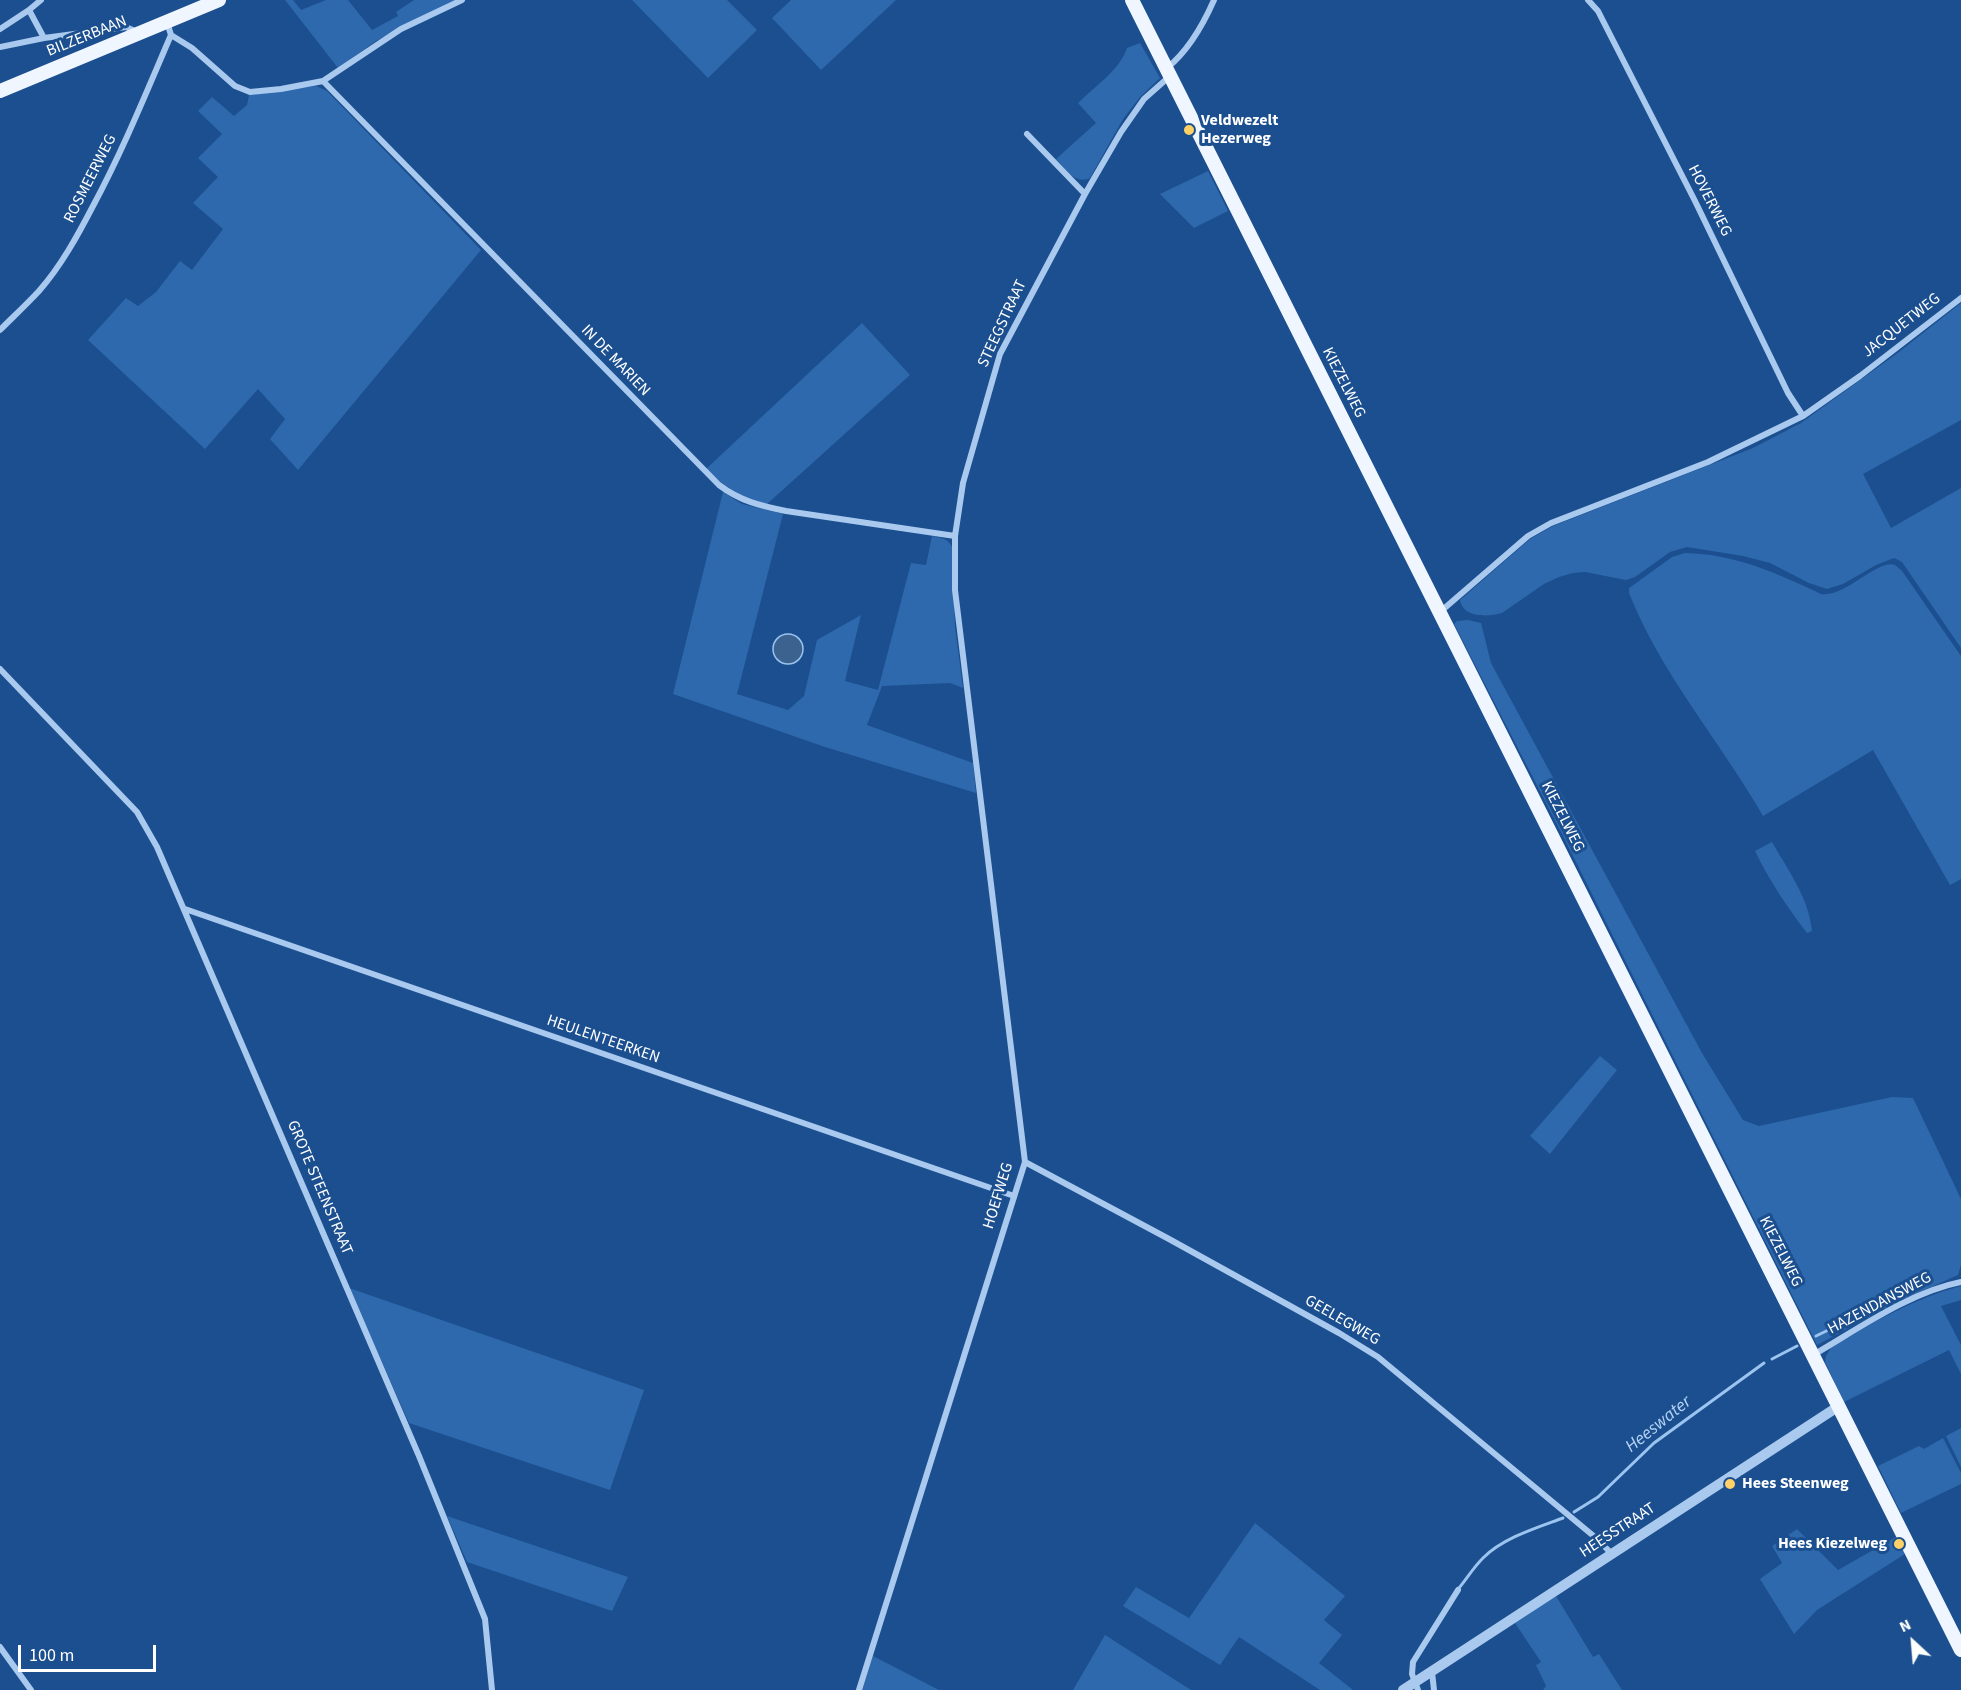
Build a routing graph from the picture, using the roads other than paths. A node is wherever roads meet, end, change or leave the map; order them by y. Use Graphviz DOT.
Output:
graph roads {
  1 [pos="41,0"];
  2 [pos="219,0"];
  3 [pos="462,0"];
  4 [pos="1132,0"];
  5 [pos="1214,0"];
  6 [pos="1588,0"];
  7 [pos="29,10"];
  8 [pos="166,22"];
  9 [pos="0,29"];
  10 [pos="140,33"];
  11 [pos="171,35"];
  12 [pos="44,38"];
  13 [pos="0,47"];
  14 [pos="1169,72"];
  15 [pos="323,81"];
  16 [pos="0,91"];
  17 [pos="1027,134"];
  18 [pos="1085,194"];
  19 [pos="1961,298"];
  20 [pos="0,330"];
  21 [pos="1803,416"];
  22 [pos="955,536"];
  23 [pos="1440,612"];
  24 [pos="0,669"];
  25 [pos="967,691"];
  26 [pos="184,909"];
  27 [pos="1025,1162"];
  28 [pos="1014,1196"];
  29 [pos="1961,1282"];
  30 [pos="1813,1355"];
  31 [pos="1839,1406"];
  32 [pos="1611,1553"];
  33 [pos="1458,1590"];
  34 [pos="0,1647"];
  35 [pos="1961,1650"];
  36 [pos="1432,1672"];
  37 [pos="1417,1686"];
  38 [pos="31,1690"];
  39 [pos="492,1690"];
  40 [pos="859,1690"];
  41 [pos="1403,1690"];
  42 [pos="1434,1690"];
  1 -- 7 [label="street"];
  2 -- 8 [label="main road, BILZERBAAN"];
  3 -- 15 [label="street"];
  4 -- 14 [label="main road, KIEZELWEG"];
  5 -- 14 [label="street, STEEGSTRAAT"];
  6 -- 21 [label="street, HOVERWEG"];
  7 -- 9 [label="street"];
  7 -- 12 [label="street"];
  8 -- 10 [label="main road, BILZERBAAN"];
  8 -- 11 [label="street"];
  10 -- 12 [label="street"];
  10 -- 16 [label="main road, BILZERBAAN"];
  11 -- 15 [label="street"];
  11 -- 20 [label="street, ROSMEERWEG"];
  12 -- 13 [label="street"];
  14 -- 18 [label="street, STEEGSTRAAT"];
  14 -- 23 [label="main road, KIEZELWEG"];
  15 -- 22 [label="street, IN DE MARIEN"];
  17 -- 18 [label="street"];
  18 -- 22 [label="street, STEEGSTRAAT"];
  19 -- 21 [label="street, JACQUETWEG"];
  21 -- 23 [label="street, JACQUETWEG"];
  22 -- 25 [label="street, STEEGSTRAAT"];
  23 -- 30 [label="main road, KIEZELWEG"];
  24 -- 26 [label="street, GROTE STEENSTRAAT"];
  25 -- 27 [label="street, HOEFWEG"];
  26 -- 28 [label="street, HEULENTEERKEN"];
  26 -- 39 [label="street, GROTE STEENSTRAAT"];
  27 -- 28 [label="street, HOEFWEG"];
  27 -- 32 [label="street, GEELEGWEG"];
  28 -- 40 [label="street, HOEFWEG"];
  29 -- 30 [label="street, HAZENDANSWEG"];
  30 -- 31 [label="main road, KIEZELWEG"];
  31 -- 32 [label="street, HEESSTRAAT"];
  31 -- 35 [label="main road, KIEZELWEG"];
  32 -- 36 [label="street, HEESSTRAAT"];
  33 -- 37 [label="street"];
  34 -- 38 [label="street"];
  36 -- 37 [label="street, HEESSTRAAT"];
  36 -- 42 [label="street"];
  37 -- 41 [label="street, HEESSTRAAT"];
}
